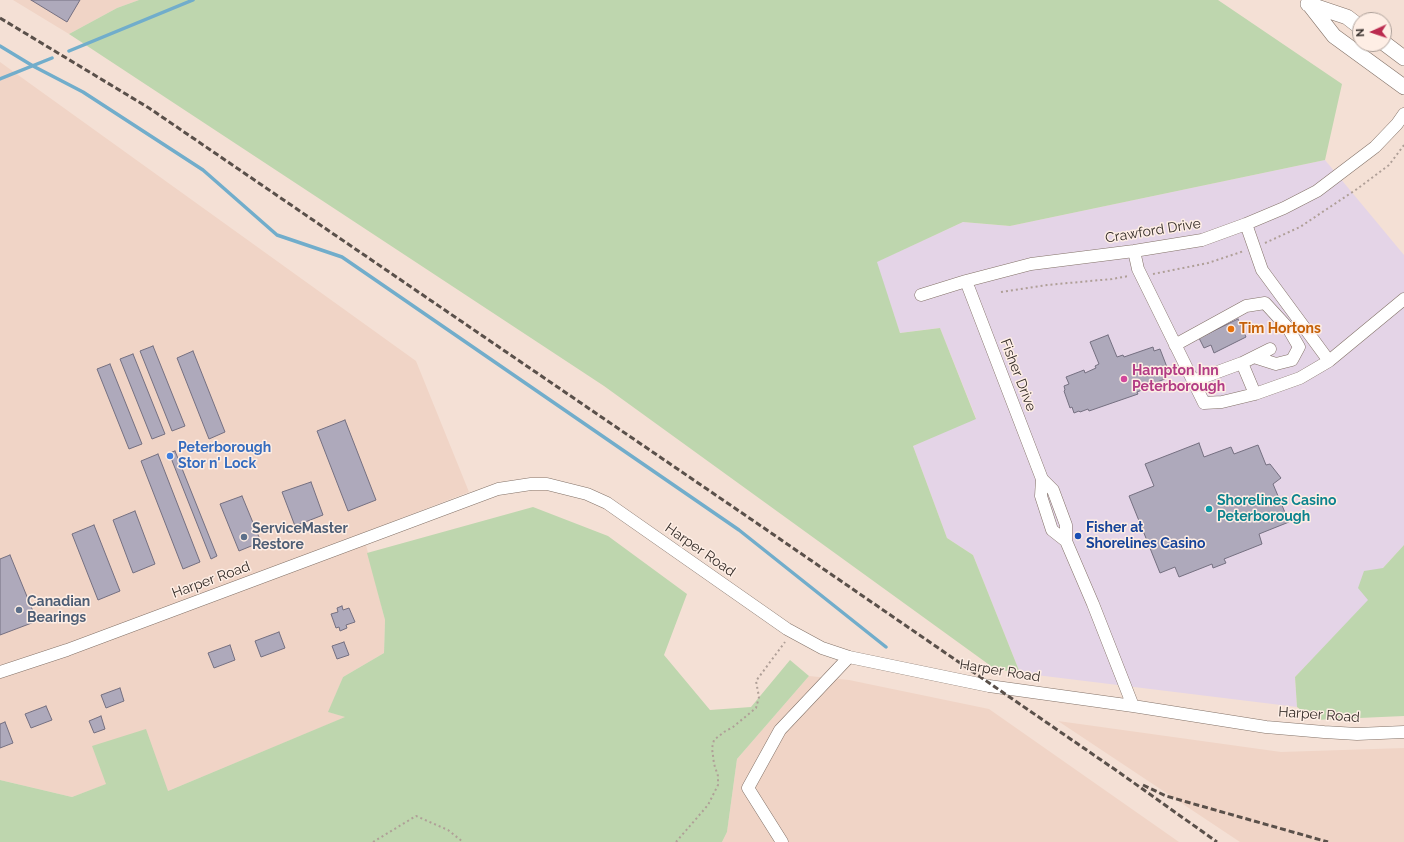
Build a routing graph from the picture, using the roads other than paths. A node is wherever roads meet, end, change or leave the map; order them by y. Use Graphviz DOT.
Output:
graph roads {
  1 [pos="1306,2"];
  2 [pos="1352,20"];
  3 [pos="1392,49"];
  4 [pos="1404,58"];
  5 [pos="1404,87"];
  6 [pos="1404,114"];
  7 [pos="1246,224"];
  8 [pos="1134,251"];
  9 [pos="966,281"];
  10 [pos="921,295"];
  11 [pos="1404,299"];
  12 [pos="1175,345"];
  13 [pos="1270,349"];
  14 [pos="1254,357"];
  15 [pos="1329,361"];
  16 [pos="1242,363"];
  17 [pos="1193,381"];
  18 [pos="1255,394"];
  19 [pos="849,657"];
  20 [pos="0,672"];
  21 [pos="1133,706"];
  22 [pos="1404,732"];
  23 [pos="782,842"];
  1 -- 2 [label="main road"];
  1 -- 5 [label="main road"];
  3 -- 4 [label="main road"];
  6 -- 7 [label="street, Crawford Drive"];
  7 -- 8 [label="street, Crawford Drive"];
  7 -- 15 [label="street"];
  8 -- 9 [label="street, Crawford Drive"];
  8 -- 12 [label="street"];
  9 -- 10 [label="street, Crawford Drive"];
  9 -- 21 [label="street, Fisher Drive"];
  11 -- 15 [label="street"];
  12 -- 14 [label="street"];
  12 -- 17 [label="street"];
  13 -- 14 [label="street"];
  14 -- 16 [label="street"];
  15 -- 18 [label="street"];
  16 -- 17 [label="street"];
  16 -- 18 [label="street"];
  17 -- 18 [label="street"];
  19 -- 20 [label="street, Harper Road"];
  19 -- 21 [label="street, Harper Road"];
  19 -- 23 [label="street"];
  21 -- 22 [label="street, Harper Road"];
}
